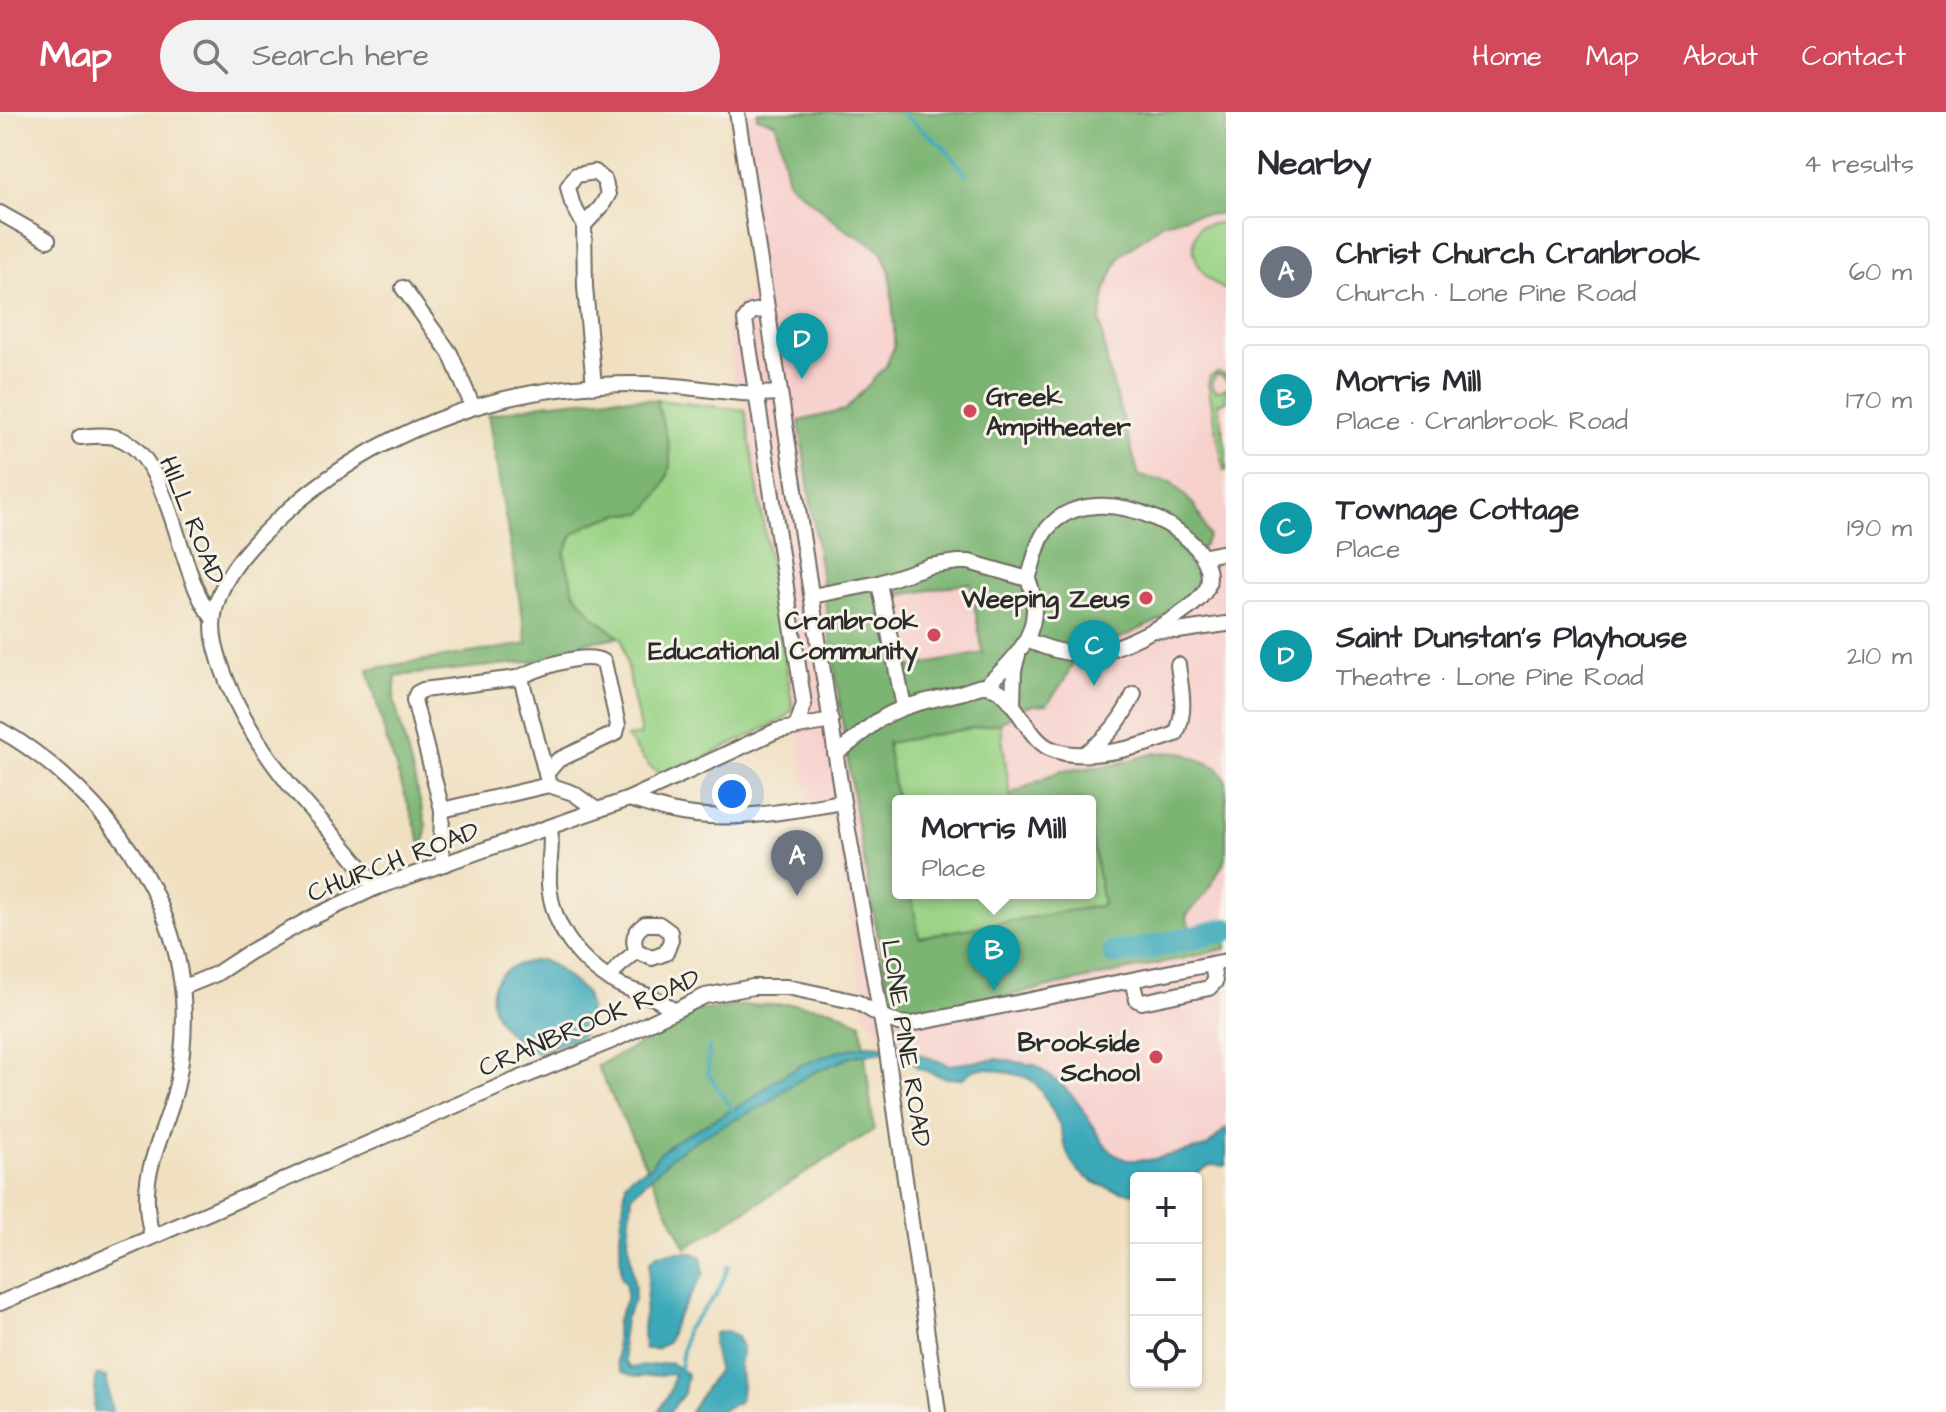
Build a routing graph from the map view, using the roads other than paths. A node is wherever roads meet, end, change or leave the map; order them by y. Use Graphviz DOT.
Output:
graph roads {
  1 [pos="737,112"];
  2 [pos="0,213"];
  3 [pos="584,225"];
  4 [pos="48,240"];
  5 [pos="403,288"];
  6 [pos="767,309"];
  7 [pos="594,386"];
  8 [pos="780,393"];
  9 [pos="757,394"];
  10 [pos="473,407"];
  11 [pos="80,437"];
  12 [pos="1226,552"];
  13 [pos="1206,556"];
  14 [pos="1226,573"];
  15 [pos="1211,576"];
  16 [pos="1028,579"];
  17 [pos="879,583"];
  18 [pos="812,596"];
  19 [pos="213,618"];
  20 [pos="1226,624"];
  21 [pos="1153,630"];
  22 [pos="1027,640"];
  23 [pos="1018,655"];
  24 [pos="1178,665"];
  25 [pos="517,678"];
  26 [pos="985,686"];
  27 [pos="1134,694"];
  28 [pos="804,704"];
  29 [pos="1013,705"];
  30 [pos="904,707"];
  31 [pos="829,713"];
  32 [pos="797,725"];
  33 [pos="0,730"];
  34 [pos="835,753"];
  35 [pos="1085,753"];
  36 [pos="547,780"];
  37 [pos="629,799"];
  38 [pos="843,802"];
  39 [pos="442,810"];
  40 [pos="597,810"];
  41 [pos="550,828"];
  42 [pos="444,864"];
  43 [pos="375,888"];
  44 [pos="637,951"];
  45 [pos="1219,962"];
  46 [pos="609,979"];
  47 [pos="1132,981"];
  48 [pos="184,987"];
  49 [pos="672,1010"];
  50 [pos="881,1016"];
  51 [pos="152,1236"];
  52 [pos="0,1303"];
  53 [pos="938,1412"];
  1 -- 6 [label="street, LONE PINE ROAD"];
  2 -- 4 [label="street"];
  3 -- 7 [label="street"];
  5 -- 10 [label="street"];
  6 -- 8 [label="street, LONE PINE ROAD"];
  6 -- 9 [label="street"];
  7 -- 9 [label="street"];
  7 -- 10 [label="street"];
  8 -- 9 [label="street"];
  8 -- 18 [label="street, LONE PINE ROAD"];
  9 -- 28 [label="street"];
  10 -- 19 [label="street"];
  11 -- 19 [label="street, HILL ROAD"];
  12 -- 13 [label="street"];
  13 -- 15 [label="street"];
  13 -- 16 [label="street"];
  14 -- 15 [label="street"];
  15 -- 21 [label="street"];
  16 -- 17 [label="street"];
  16 -- 22 [label="street"];
  17 -- 18 [label="street"];
  17 -- 30 [label="street"];
  18 -- 31 [label="street, LONE PINE ROAD"];
  19 -- 43 [label="street"];
  20 -- 21 [label="street"];
  21 -- 22 [label="street"];
  22 -- 23 [label="street"];
  23 -- 26 [label="street"];
  23 -- 29 [label="street"];
  24 -- 35 [label="street"];
  25 -- 36 [label="street"];
  25 -- 36 [label="street"];
  25 -- 39 [label="street"];
  26 -- 29 [label="street"];
  26 -- 30 [label="street"];
  27 -- 35 [label="street"];
  28 -- 31 [label="street"];
  28 -- 32 [label="street"];
  29 -- 35 [label="street"];
  30 -- 34 [label="street"];
  31 -- 32 [label="street, CHURCH ROAD"];
  31 -- 34 [label="street, LONE PINE ROAD"];
  32 -- 37 [label="street, CHURCH ROAD"];
  33 -- 48 [label="street"];
  34 -- 38 [label="street, LONE PINE ROAD"];
  36 -- 39 [label="street"];
  36 -- 40 [label="street"];
  37 -- 38 [label="street"];
  37 -- 40 [label="street, CHURCH ROAD"];
  38 -- 50 [label="street, LONE PINE ROAD"];
  39 -- 42 [label="street"];
  40 -- 41 [label="street, CHURCH ROAD"];
  41 -- 42 [label="street, CHURCH ROAD"];
  41 -- 46 [label="street"];
  42 -- 43 [label="street, CHURCH ROAD"];
  43 -- 48 [label="street, CHURCH ROAD"];
  44 -- 46 [label="street"];
  45 -- 47 [label="street, CRANBROOK ROAD"];
  45 -- 47 [label="street"];
  46 -- 49 [label="street"];
  47 -- 50 [label="street, CRANBROOK ROAD"];
  48 -- 51 [label="street"];
  49 -- 50 [label="street, CRANBROOK ROAD"];
  49 -- 51 [label="street, CRANBROOK ROAD"];
  50 -- 53 [label="street, LONE PINE ROAD"];
  51 -- 52 [label="street, CRANBROOK ROAD"];
}
